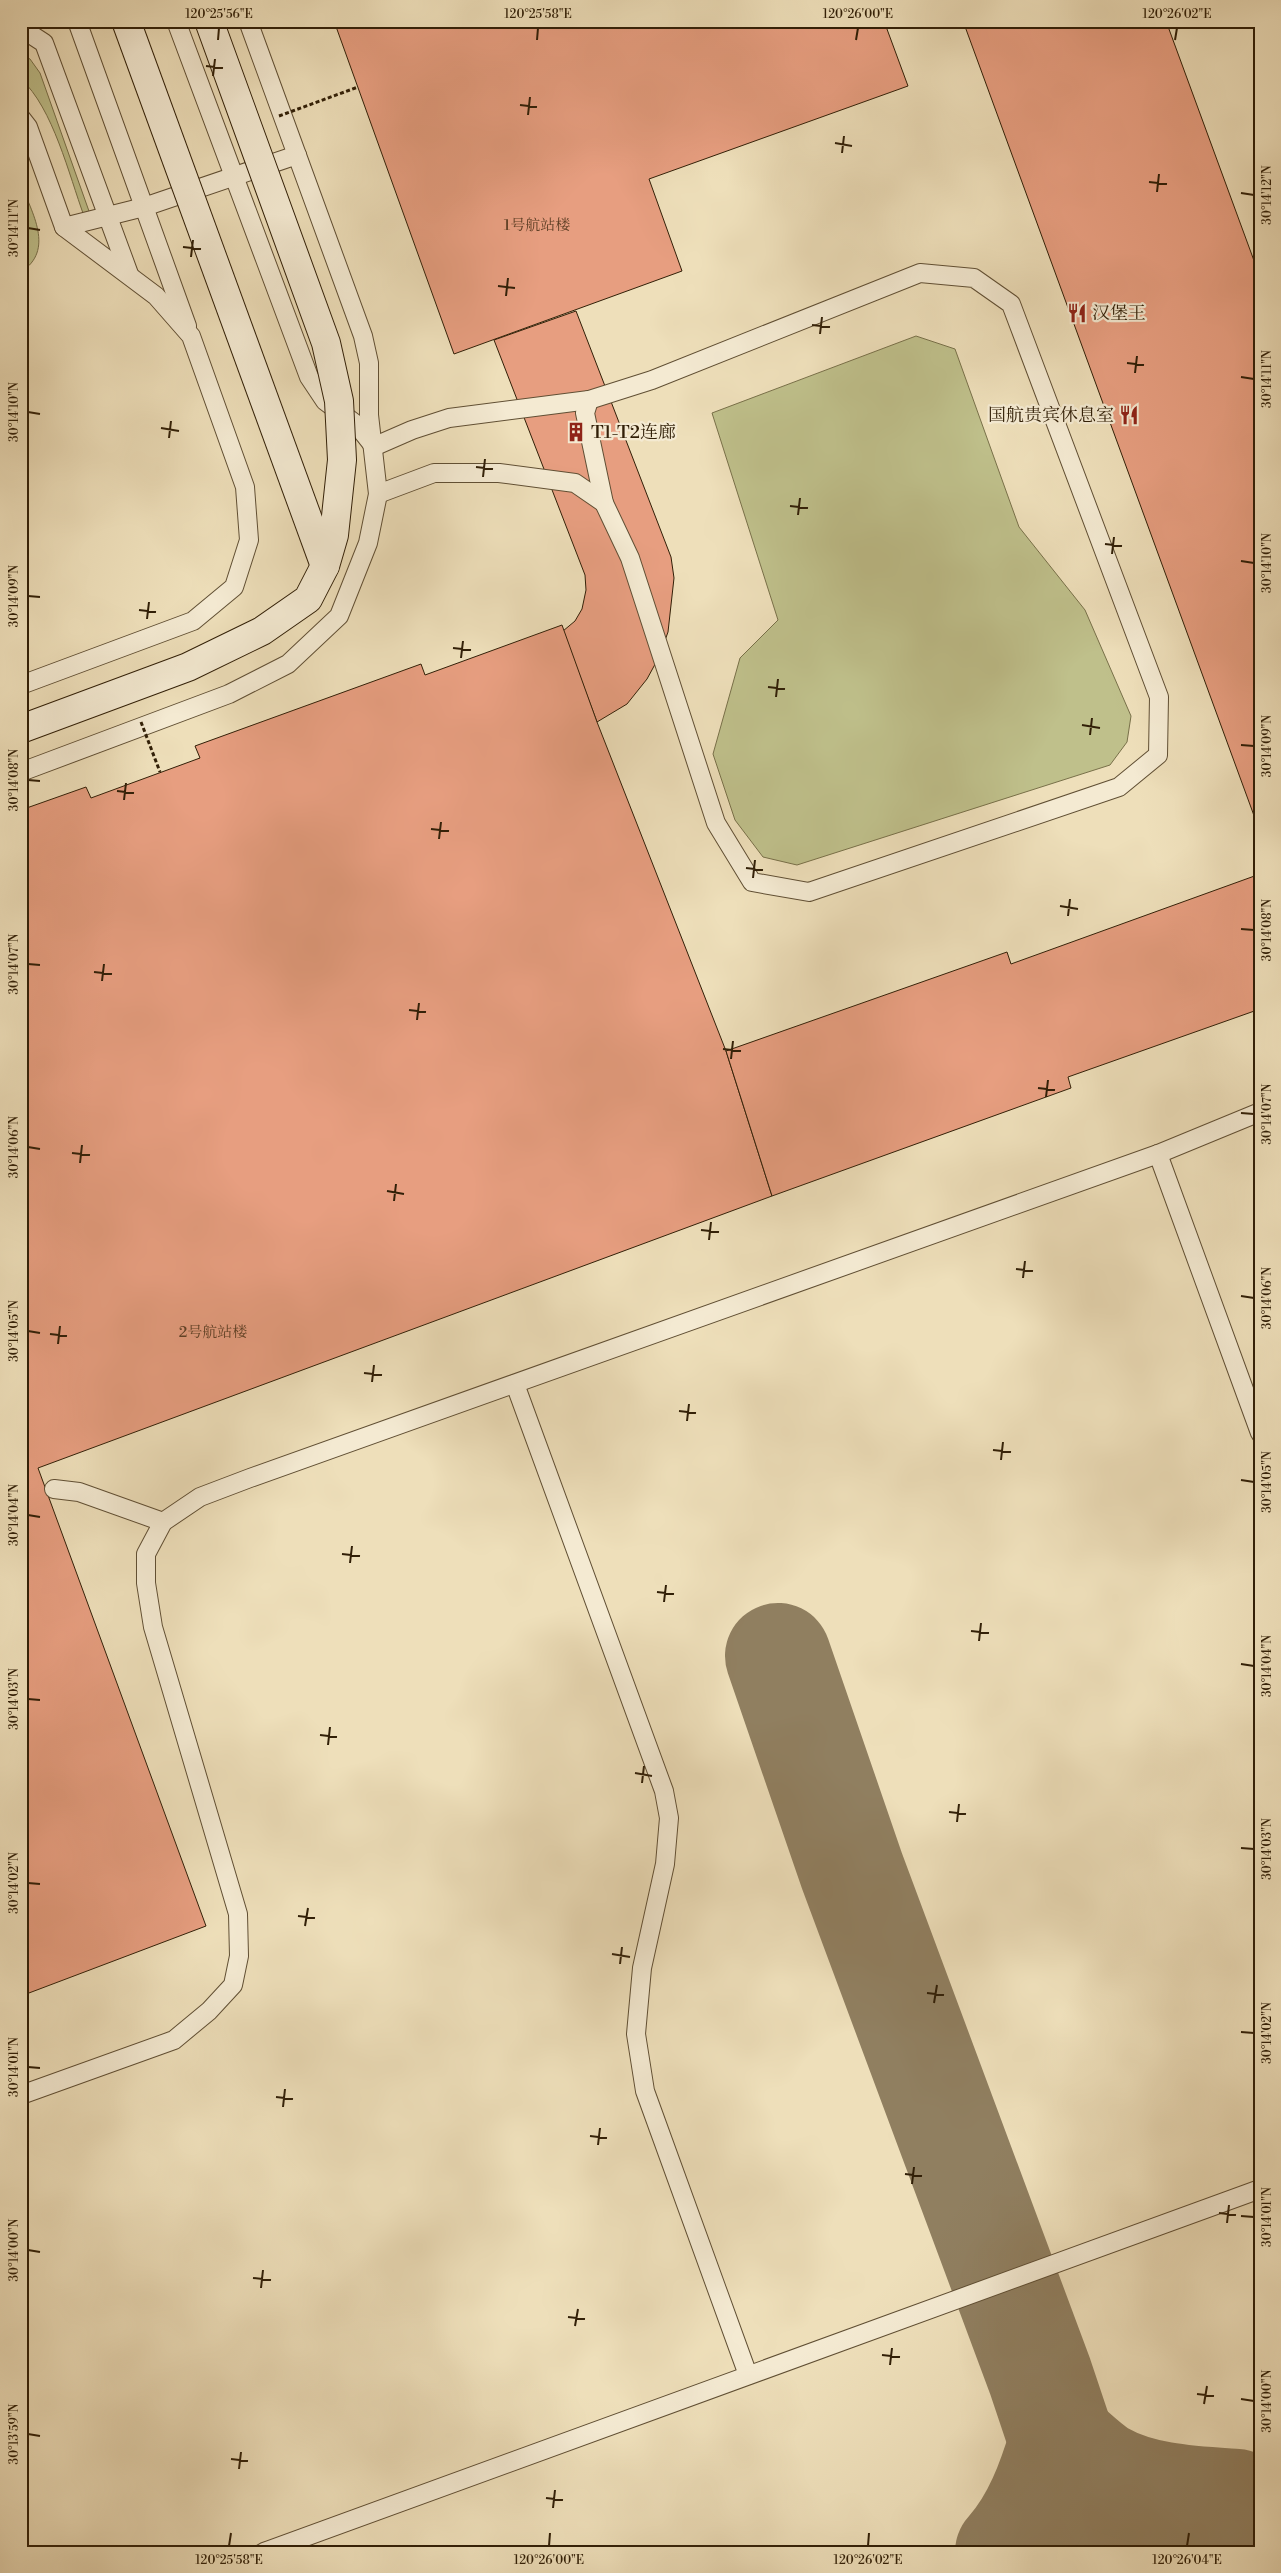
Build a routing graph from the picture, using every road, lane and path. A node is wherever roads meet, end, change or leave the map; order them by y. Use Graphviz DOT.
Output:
graph roads {
  1 [pos="35,21"];
  2 [pos="77,21"];
  3 [pos="126,21"];
  4 [pos="176,21"];
  5 [pos="209,21"];
  6 [pos="248,21"];
  7 [pos="21,28"];
  8 [pos="44,44"];
  9 [pos="21,118"];
  10 [pos="296,155"];
  11 [pos="234,177"];
  12 [pos="144,207"];
  13 [pos="108,218"];
  14 [pos="64,227"];
  15 [pos="128,274"];
  16 [pos="191,336"];
  17 [pos="589,400"];
  18 [pos="373,447"];
  19 [pos="378,494"];
  20 [pos="604,503"];
  21 [pos="325,566"];
  22 [pos="21,685"];
  23 [pos="129,689"];
  24 [pos="21,729"];
  25 [pos="21,772"];
  26 [pos="160,772"];
  27 [pos="1260,1112"];
  28 [pos="1158,1154"];
  29 [pos="515,1384"];
  30 [pos="1260,1433"];
  31 [pos="54,1489"];
  32 [pos="163,1522"];
  33 [pos="21,2095"];
  34 [pos="1260,2189"];
  35 [pos="748,2376"];
  36 [pos="264,2552"];
  1 -- 8 [label="lane"];
  2 -- 12 [label="lane"];
  3 -- 21 [label="main road, bridge"];
  4 -- 11 [label="lane"];
  5 -- 21 [label="main road, bridge"];
  6 -- 10 [label="lane"];
  7 -- 8 [label="lane"];
  8 -- 13 [label="lane"];
  9 -- 14 [label="lane"];
  10 -- 11 [label="lane"];
  10 -- 18 [label="lane"];
  11 -- 12 [label="lane"];
  11 -- 18 [label="lane"];
  12 -- 13 [label="lane"];
  12 -- 16 [label="lane"];
  13 -- 14 [label="lane"];
  13 -- 15 [label="lane"];
  14 -- 15 [label="lane"];
  15 -- 16 [label="lane"];
  16 -- 22 [label="lane"];
  17 -- 18 [label="lane"];
  17 -- 20 [label="lane"];
  17 -- 20 [label="lane"];
  18 -- 19 [label="lane"];
  19 -- 20 [label="lane"];
  19 -- 25 [label="lane"];
  21 -- 23 [label="main road, bridge"];
  23 -- 24 [label="main road, bridge"];
  23 -- 26 [label="path, bridge"];
  27 -- 28 [label="lane"];
  28 -- 29 [label="lane"];
  28 -- 30 [label="lane"];
  29 -- 32 [label="lane"];
  29 -- 35 [label="lane"];
  31 -- 32 [label="lane"];
  32 -- 33 [label="lane"];
  34 -- 35 [label="lane"];
  35 -- 36 [label="lane"];
}
